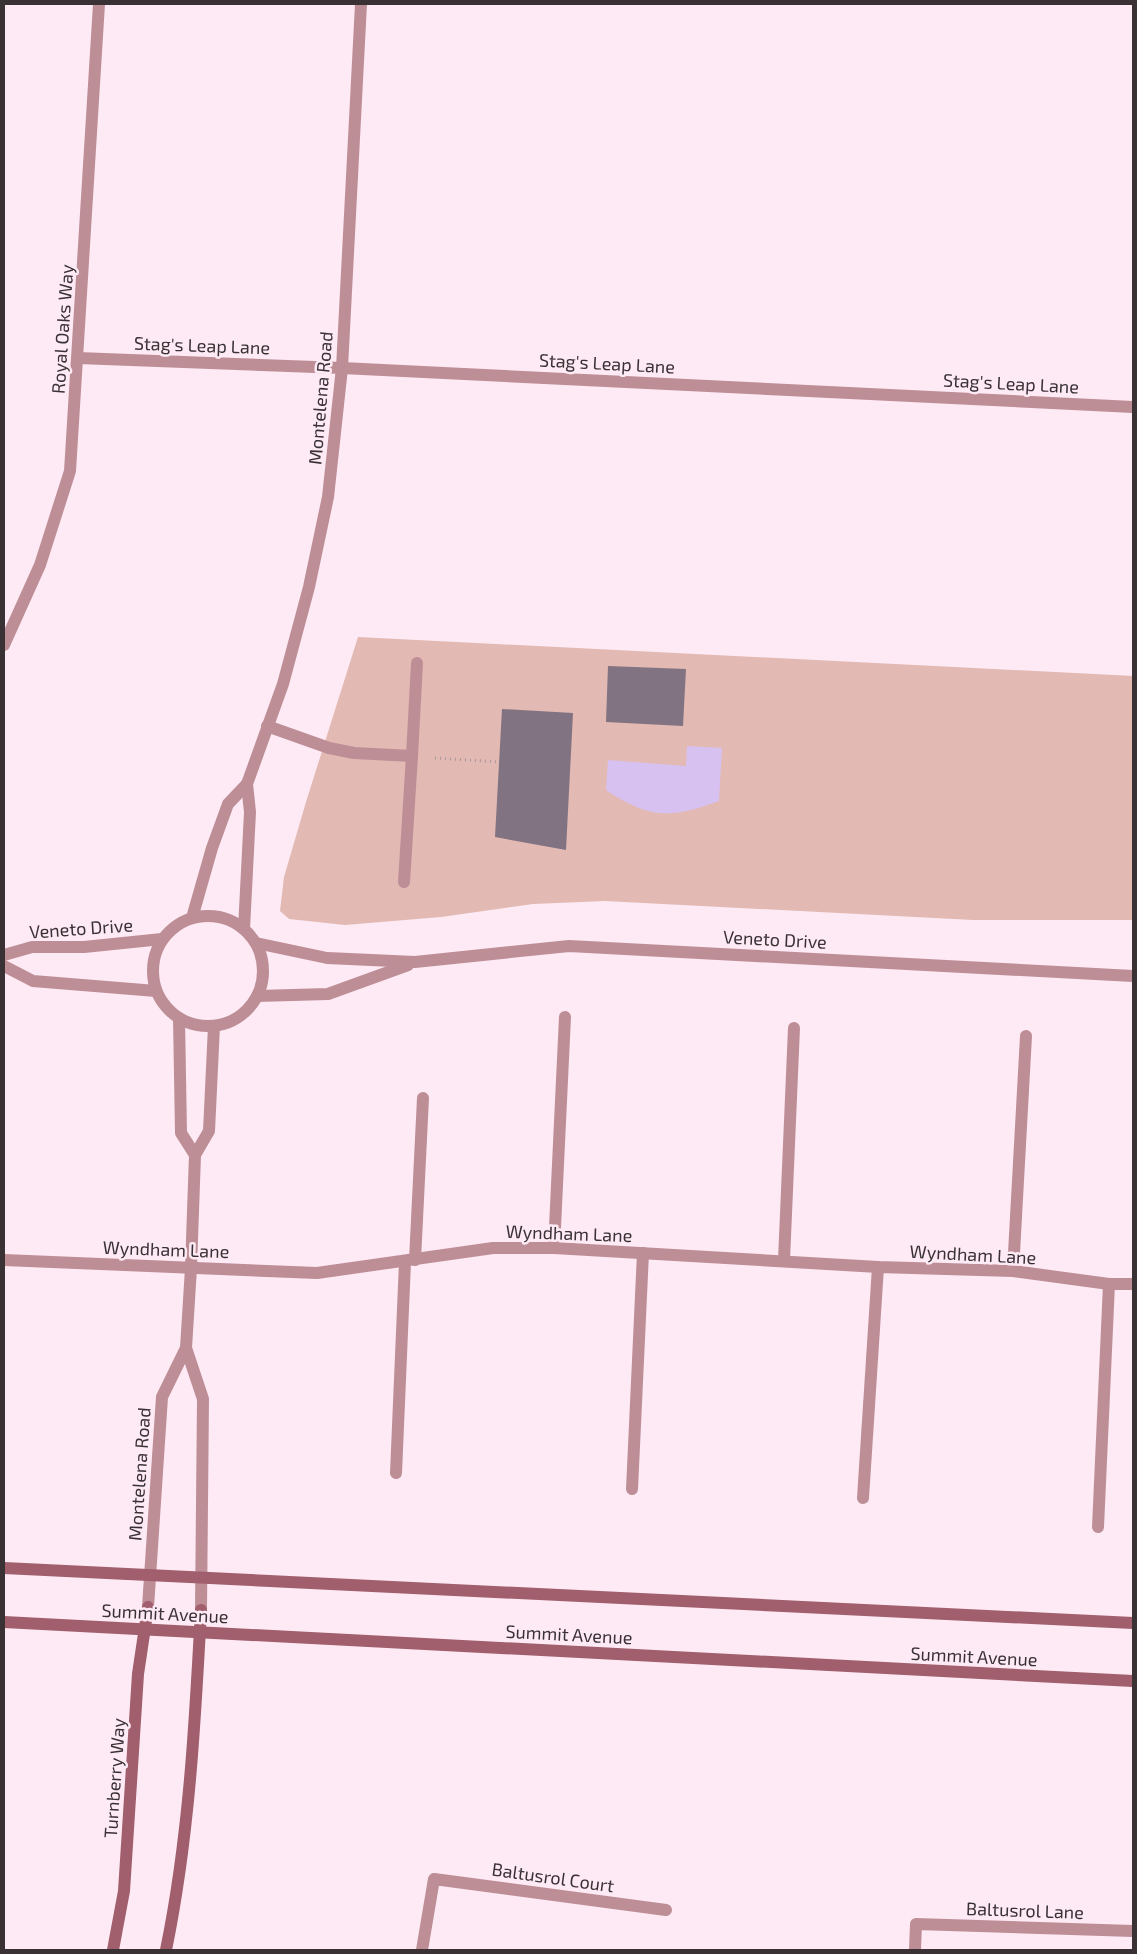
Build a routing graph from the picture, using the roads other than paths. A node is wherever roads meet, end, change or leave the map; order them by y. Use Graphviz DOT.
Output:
graph roads {
  1 [pos="99,4"];
  2 [pos="361,4"];
  3 [pos="78,358"];
  4 [pos="342,368"];
  5 [pos="1133,406"];
  6 [pos="4,645"];
  7 [pos="417,663"];
  8 [pos="267,726"];
  9 [pos="412,756"];
  10 [pos="247,784"];
  11 [pos="404,882"];
  12 [pos="192,918"];
  13 [pos="244,929"];
  14 [pos="162,939"];
  15 [pos="256,943"];
  16 [pos="4,955"];
  17 [pos="415,962"];
  18 [pos="4,966"];
  19 [pos="1133,976"];
  20 [pos="156,991"];
  21 [pos="257,996"];
  22 [pos="566,1017"];
  23 [pos="179,1018"];
  24 [pos="214,1026"];
  25 [pos="794,1028"];
  26 [pos="1026,1036"];
  27 [pos="424,1098"];
  28 [pos="195,1155"];
  29 [pos="554,1248"];
  30 [pos="643,1253"];
  31 [pos="4,1260"];
  32 [pos="784,1260"];
  33 [pos="410,1261"];
  34 [pos="878,1267"];
  35 [pos="191,1268"];
  36 [pos="1013,1271"];
  37 [pos="1109,1284"];
  38 [pos="1133,1284"];
  39 [pos="186,1348"];
  40 [pos="396,1473"];
  41 [pos="632,1488"];
  42 [pos="863,1498"];
  43 [pos="1098,1526"];
  44 [pos="4,1568"];
  45 [pos="150,1576"];
  46 [pos="202,1578"];
  47 [pos="148,1607"];
  48 [pos="201,1610"];
  49 [pos="4,1622"];
  50 [pos="1133,1623"];
  51 [pos="146,1629"];
  52 [pos="200,1632"];
  53 [pos="1133,1681"];
  54 [pos="666,1910"];
  55 [pos="1133,1931"];
  56 [pos="113,1950"];
  57 [pos="166,1950"];
  58 [pos="422,1950"];
  59 [pos="915,1950"];
  1 -- 3 [label="street, Royal Oaks Way"];
  2 -- 4 [label="street, Montelena Road"];
  3 -- 4 [label="street, Stag's Leap Lane"];
  3 -- 6 [label="street, Royal Oaks Way"];
  4 -- 5 [label="street, Stag's Leap Lane"];
  4 -- 8 [label="street, Montelena Road"];
  7 -- 9 [label="street"];
  8 -- 9 [label="street"];
  8 -- 10 [label="street, Montelena Road"];
  9 -- 11 [label="street"];
  10 -- 12 [label="street, Montelena Road"];
  10 -- 13 [label="street, Montelena Road"];
  12 -- 13 [label="street"];
  12 -- 14 [label="street"];
  13 -- 15 [label="street"];
  14 -- 16 [label="street, Veneto Drive"];
  14 -- 20 [label="street"];
  15 -- 17 [label="street, Veneto Drive"];
  15 -- 21 [label="street"];
  17 -- 19 [label="street, Veneto Drive"];
  17 -- 21 [label="street, Veneto Drive"];
  18 -- 20 [label="street"];
  20 -- 23 [label="street"];
  21 -- 24 [label="street"];
  22 -- 29 [label="street"];
  23 -- 24 [label="street"];
  23 -- 28 [label="street"];
  24 -- 28 [label="street, Montelena Road"];
  25 -- 32 [label="street"];
  26 -- 36 [label="street"];
  27 -- 33 [label="street"];
  28 -- 35 [label="street, Montelena Road"];
  29 -- 30 [label="street, Wyndham Lane"];
  29 -- 33 [label="street, Wyndham Lane"];
  30 -- 32 [label="street, Wyndham Lane"];
  30 -- 41 [label="street"];
  31 -- 35 [label="street, Wyndham Lane"];
  32 -- 34 [label="street, Wyndham Lane"];
  33 -- 35 [label="street, Wyndham Lane"];
  33 -- 40 [label="street"];
  34 -- 36 [label="street, Wyndham Lane"];
  34 -- 42 [label="street"];
  35 -- 39 [label="street, Montelena Road"];
  36 -- 37 [label="street, Wyndham Lane"];
  37 -- 38 [label="street, Wyndham Lane"];
  37 -- 43 [label="street"];
  39 -- 45 [label="street, Montelena Road"];
  39 -- 46 [label="street, Montelena Road"];
  44 -- 45 [label="main road, Summit Avenue"];
  45 -- 46 [label="main road, Summit Avenue"];
  45 -- 47 [label="street, Montelena Road"];
  46 -- 48 [label="street, Montelena Road"];
  46 -- 50 [label="main road, Summit Avenue"];
  47 -- 51 [label="main road, Turnberry Way"];
  48 -- 52 [label="main road"];
  49 -- 51 [label="main road, Summit Avenue"];
  51 -- 52 [label="main road, Summit Avenue"];
  51 -- 56 [label="main road, Turnberry Way"];
  52 -- 53 [label="main road, Summit Avenue"];
  52 -- 57 [label="main road"];
  54 -- 58 [label="street, Baltusrol Court"];
  55 -- 59 [label="street, Baltusrol Lane"];
}
